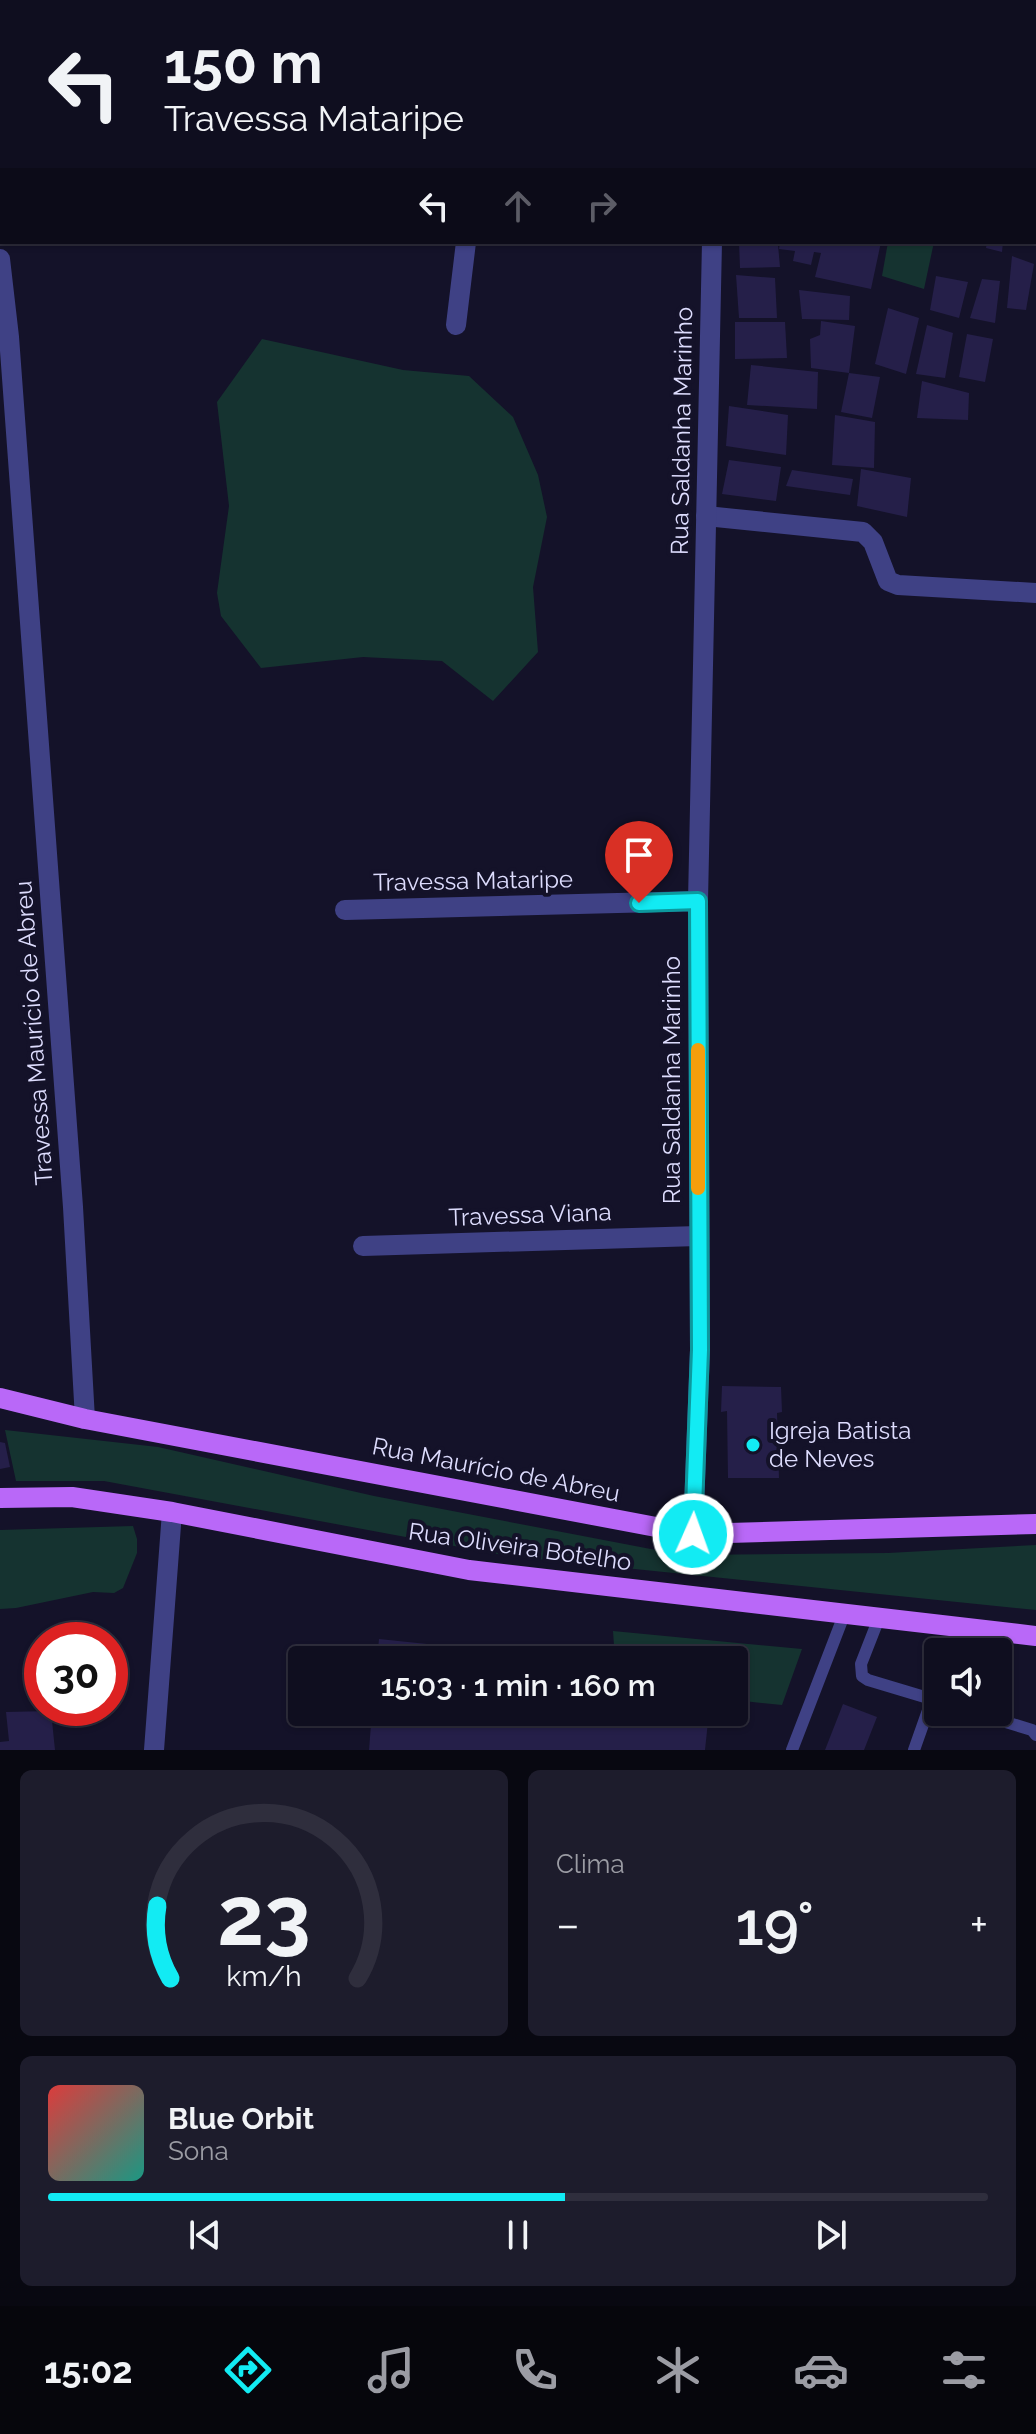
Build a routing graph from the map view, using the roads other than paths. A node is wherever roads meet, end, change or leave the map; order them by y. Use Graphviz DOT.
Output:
graph roads {
  1 [pos="466,244"];
  2 [pos="712,244"];
  3 [pos="0,259"];
  4 [pos="456,325"];
  5 [pos="4,338"];
  6 [pos="706,516"];
  7 [pos="1036,593"];
  8 [pos="698,901"];
  9 [pos="345,910"];
  10 [pos="698,1236"];
  11 [pos="363,1246"];
  12 [pos="0,1398"];
  13 [pos="85,1419"];
  14 [pos="0,1498"];
  15 [pos="172,1512"];
  16 [pos="1036,1524"];
  17 [pos="693,1534"];
  18 [pos="844,1615"];
  19 [pos="879,1618"];
  20 [pos="1036,1636"];
  21 [pos="924,1697"];
  22 [pos="1012,1724"];
  23 [pos="924,1726"];
  24 [pos="1036,1735"];
  25 [pos="154,1750"];
  26 [pos="792,1750"];
  27 [pos="914,1750"];
  1 -- 4 [label="street"];
  2 -- 6 [label="street, Rua Saldanha Marinho"];
  3 -- 5 [label="street, Travessa Maurício de Abreu"];
  5 -- 13 [label="street, Travessa Maurício de Abreu"];
  6 -- 7 [label="street"];
  6 -- 8 [label="street, Rua Saldanha Marinho"];
  8 -- 9 [label="street, Travessa Mataripe"];
  8 -- 10 [label="street, Rua Saldanha Marinho"];
  10 -- 11 [label="street, Travessa Viana"];
  10 -- 17 [label="street, Rua Saldanha Marinho"];
  12 -- 13 [label="main road, Rua Maurício de Abreu"];
  13 -- 17 [label="main road, Rua Maurício de Abreu"];
  14 -- 15 [label="main road, Rua Oliveira Botelho"];
  15 -- 18 [label="main road, Rua Oliveira Botelho"];
  15 -- 25 [label="street"];
  16 -- 17 [label="main road, Rua Maurício de Abreu"];
  18 -- 19 [label="main road, Rua Oliveira Botelho"];
  18 -- 26 [label="lane"];
  19 -- 20 [label="main road, Rua Oliveira Botelho"];
  19 -- 21 [label="lane"];
  22 -- 24 [label="lane"];
  23 -- 27 [label="lane"];
}
